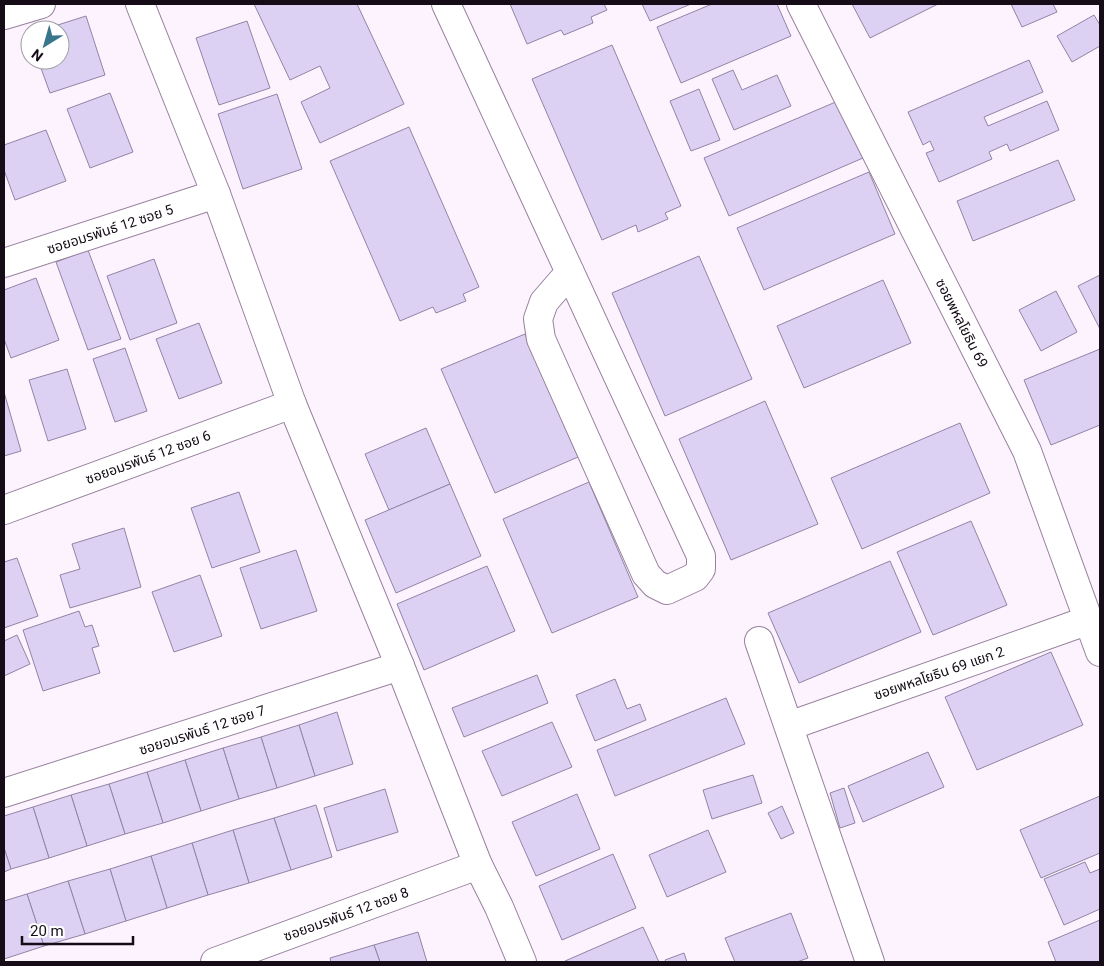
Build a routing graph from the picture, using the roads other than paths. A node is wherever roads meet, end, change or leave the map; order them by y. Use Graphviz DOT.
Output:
graph roads {
  1 [pos="41,4"];
  2 [pos="140,4"];
  3 [pos="446,4"];
  4 [pos="801,4"];
  5 [pos="4,15"];
  6 [pos="216,194"];
  7 [pos="4,263"];
  8 [pos="570,272"];
  9 [pos="292,404"];
  10 [pos="4,510"];
  11 [pos="1089,620"];
  12 [pos="759,641"];
  13 [pos="1100,652"];
  14 [pos="400,666"];
  15 [pos="789,726"];
  16 [pos="4,794"];
  17 [pos="478,865"];
  18 [pos="215,962"];
  19 [pos="522,962"];
  20 [pos="870,962"];
  1 -- 5 [label="street"];
  2 -- 6 [label="street"];
  3 -- 8 [label="street"];
  4 -- 11 [label="street, ซอยพหลโยธิน 69"];
  6 -- 7 [label="street, ซอยอมรพันธ์ 12 ซอย 5"];
  6 -- 9 [label="street"];
  8 -- 8 [label="street"];
  9 -- 10 [label="street, ซอยอมรพันธ์ 12 ซอย 6"];
  9 -- 14 [label="street"];
  11 -- 13 [label="street, ซอยพหลโยธิน 69"];
  11 -- 15 [label="street, ซอยพหลโยธิน 69 แยก 2"];
  12 -- 15 [label="street"];
  14 -- 16 [label="street, ซอยอมรพันธ์ 12 ซอย 7"];
  14 -- 17 [label="street"];
  15 -- 20 [label="street"];
  17 -- 18 [label="street, ซอยอมรพันธ์ 12 ซอย 8"];
  17 -- 19 [label="street"];
}
